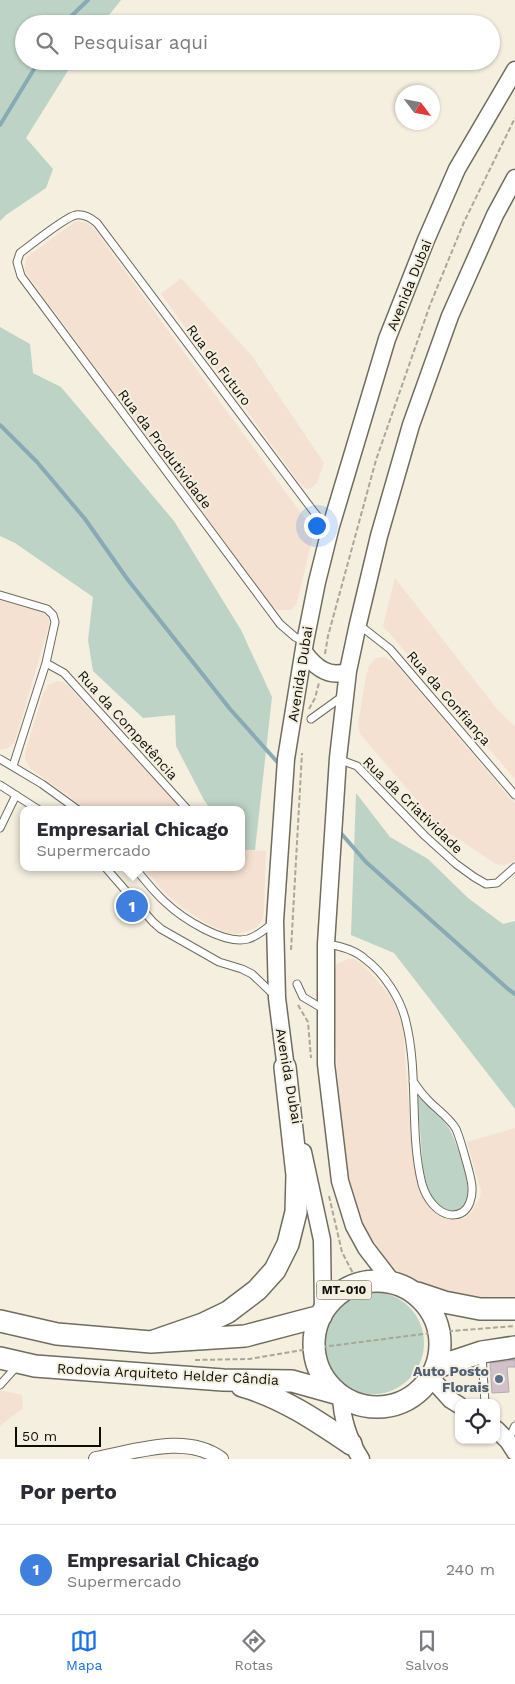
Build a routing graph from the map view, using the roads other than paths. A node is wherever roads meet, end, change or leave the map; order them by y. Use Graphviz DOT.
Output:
graph roads {
  1 [pos="515,70"];
  2 [pos="515,178"];
  3 [pos="17,262"];
  4 [pos="331,526"];
  5 [pos="0,595"];
  6 [pos="358,624"];
  7 [pos="304,647"];
  8 [pos="46,663"];
  9 [pos="348,671"];
  10 [pos="346,694"];
  11 [pos="311,720"];
  12 [pos="338,758"];
  13 [pos="0,759"];
  14 [pos="13,766"];
  15 [pos="0,785"];
  16 [pos="16,795"];
  17 [pos="515,795"];
  18 [pos="33,806"];
  19 [pos="73,806"];
  20 [pos="184,806"];
  21 [pos="0,828"];
  22 [pos="515,866"];
  23 [pos="109,871"];
  24 [pos="137,871"];
  25 [pos="275,922"];
  26 [pos="326,944"];
  27 [pos="297,984"];
  28 [pos="277,998"];
  29 [pos="326,1011"];
  30 [pos="285,1067"];
  31 [pos="413,1081"];
  32 [pos="393,1283"];
  33 [pos="414,1292"];
  34 [pos="515,1309"];
  35 [pos="322,1315"];
  36 [pos="0,1321"];
  37 [pos="151,1342"];
  38 [pos="515,1347"];
  39 [pos="482,1352"];
  40 [pos="10,1360"];
  41 [pos="434,1372"];
  42 [pos="223,1380"];
  43 [pos="0,1385"];
  44 [pos="338,1395"];
  45 [pos="486,1399"];
  46 [pos="455,1402"];
  47 [pos="500,1432"];
  48 [pos="513,1440"];
  49 [pos="356,1452"];
  50 [pos="96,1459"];
  51 [pos="222,1459"];
  1 -- 4 [label="street, Avenida Dubai"];
  2 -- 6 [label="street"];
  3 -- 4 [label="lane, Rua do Futuro"];
  3 -- 7 [label="lane, Rua da Produtividade"];
  4 -- 7 [label="street, Avenida Dubai"];
  5 -- 8 [label="lane"];
  6 -- 9 [label="street"];
  6 -- 17 [label="lane, Rua da Confiança"];
  7 -- 9 [label="street"];
  7 -- 25 [label="street, Avenida Dubai"];
  8 -- 14 [label="lane"];
  8 -- 20 [label="lane, Rua da Competência"];
  9 -- 10 [label="street"];
  10 -- 11 [label="lane"];
  10 -- 12 [label="street"];
  12 -- 22 [label="lane, Rua da Criatividade"];
  12 -- 26 [label="street"];
  13 -- 14 [label="lane"];
  14 -- 19 [label="lane"];
  15 -- 16 [label="lane"];
  16 -- 18 [label="lane"];
  16 -- 21 [label="lane"];
  23 -- 28 [label="lane"];
  24 -- 25 [label="lane"];
  25 -- 28 [label="street, Avenida Dubai"];
  26 -- 29 [label="street"];
  26 -- 31 [label="lane"];
  27 -- 29 [label="lane"];
  28 -- 30 [label="street, Avenida Dubai"];
  29 -- 32 [label="street"];
  30 -- 35 [label="street, Avenida Dubai"];
  30 -- 37 [label="main road"];
  31 -- 31 [label="lane"];
  32 -- 33 [label="main road, MT-010"];
  32 -- 35 [label="main road, MT-010"];
  33 -- 34 [label="main road, MT-010"];
  33 -- 41 [label="main road, MT-010"];
  35 -- 37 [label="main road, MT-010"];
  35 -- 44 [label="main road, MT-010"];
  36 -- 37 [label="main road, MT-010"];
  38 -- 39 [label="main road, MT-010"];
  39 -- 41 [label="main road, MT-010"];
  39 -- 45 [label="lane"];
  40 -- 42 [label="main road, Rodovia Arquiteto Helder Cândia / MT-010"];
  40 -- 43 [label="lane"];
  41 -- 44 [label="main road, MT-010"];
  41 -- 46 [label="street"];
  42 -- 44 [label="main road, Rodovia Arquiteto Helder Cândia / MT-010"];
  42 -- 49 [label="main road"];
  44 -- 49 [label="street"];
  47 -- 48 [label="street"];
  50 -- 51 [label="street"];
}
